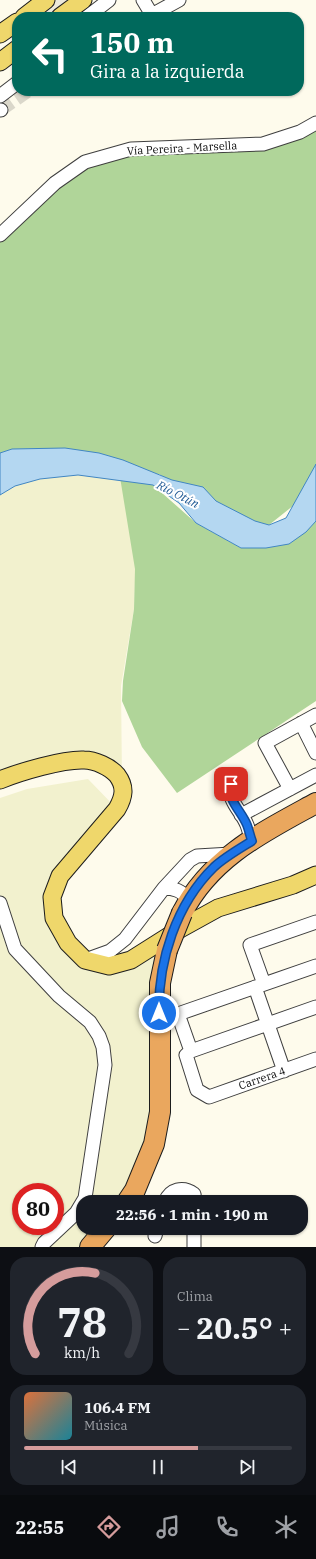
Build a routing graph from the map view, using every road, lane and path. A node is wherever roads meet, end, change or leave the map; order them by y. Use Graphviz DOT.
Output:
graph roads {
  1 [pos="46,0"];
  2 [pos="54,0"];
  3 [pos="109,0"];
  4 [pos="143,0"];
  5 [pos="178,0"];
  6 [pos="30,12"];
  7 [pos="37,12"];
  8 [pos="93,12"];
  9 [pos="148,12"];
  10 [pos="157,12"];
  11 [pos="12,26"];
  12 [pos="12,31"];
  13 [pos="0,34"];
  14 [pos="0,39"];
  15 [pos="12,45"];
  16 [pos="0,53"];
  17 [pos="12,53"];
  18 [pos="0,62"];
  19 [pos="12,88"];
  20 [pos="0,96"];
  21 [pos="316,123"];
  22 [pos="0,235"];
  23 [pos="316,715"];
  24 [pos="301,723"];
  25 [pos="316,753"];
  26 [pos="316,775"];
  27 [pos="0,780"];
  28 [pos="231,784"];
  29 [pos="290,789"];
  30 [pos="316,802"];
  31 [pos="241,815"];
  32 [pos="290,817"];
  33 [pos="316,818"];
  34 [pos="252,841"];
  35 [pos="231,854"];
  36 [pos="316,875"];
  37 [pos="164,888"];
  38 [pos="0,903"];
  39 [pos="185,906"];
  40 [pos="316,922"];
  41 [pos="84,960"];
  42 [pos="316,966"];
  43 [pos="259,985"];
  44 [pos="316,1007"];
  45 [pos="267,1024"];
  46 [pos="191,1051"];
  47 [pos="316,1059"];
  48 [pos="284,1070"];
  49 [pos="132,1195"];
  50 [pos="168,1195"];
  51 [pos="194,1195"];
  52 [pos="100,1235"];
  53 [pos="194,1235"];
  54 [pos="42,1247"];
  55 [pos="90,1247"];
  56 [pos="194,1247"];
  1 -- 6 [label="main road"];
  2 -- 7 [label="street"];
  3 -- 8 [label="street"];
  4 -- 9 [label="street"];
  5 -- 10 [label="street"];
  11 -- 13 [label="main road"];
  12 -- 14 [label="street"];
  15 -- 16 [label="street"];
  17 -- 18 [label="main road"];
  19 -- 20 [label="street"];
  21 -- 22 [label="street, Vía Pereira - Marsella"];
  23 -- 24 [label="street"];
  24 -- 25 [label="street"];
  24 -- 29 [label="street"];
  26 -- 29 [label="street"];
  27 -- 41 [label="main road"];
  28 -- 31 [label="street"];
  29 -- 31 [label="street"];
  30 -- 32 [label="highway"];
  31 -- 34 [label="street"];
  32 -- 33 [label="highway"];
  32 -- 34 [label="highway"];
  34 -- 35 [label="highway"];
  35 -- 37 [label="street"];
  35 -- 39 [label="highway"];
  36 -- 41 [label="main road"];
  37 -- 39 [label="street"];
  37 -- 41 [label="street"];
  38 -- 54 [label="street"];
  39 -- 49 [label="highway, bridge"];
  40 -- 43 [label="street"];
  42 -- 43 [label="street"];
  43 -- 45 [label="street"];
  43 -- 46 [label="street"];
  44 -- 45 [label="street"];
  45 -- 46 [label="street"];
  45 -- 48 [label="street"];
  46 -- 48 [label="street, Carrera 4"];
  47 -- 48 [label="street, Carrera 4"];
  50 -- 51 [label="street"];
  52 -- 55 [label="highway"];
  53 -- 56 [label="street"];
}
